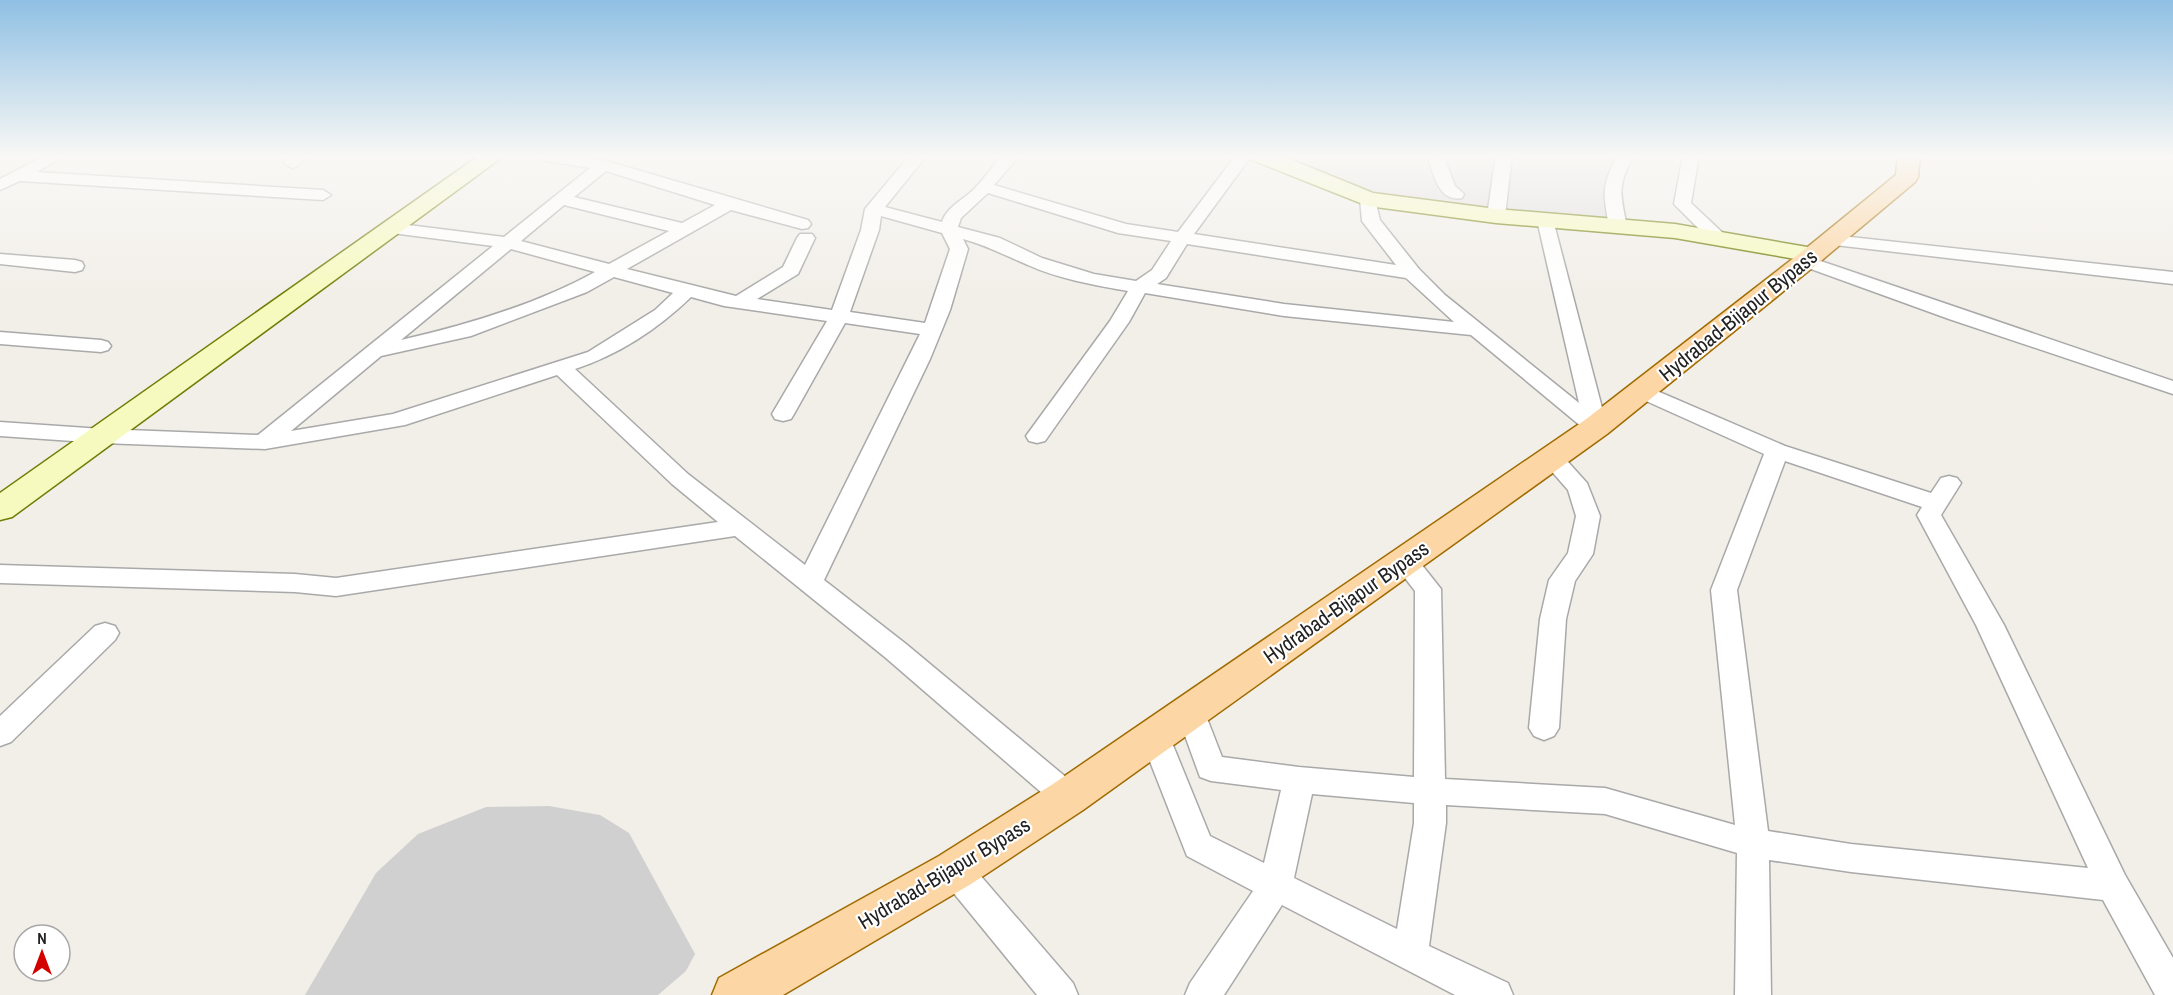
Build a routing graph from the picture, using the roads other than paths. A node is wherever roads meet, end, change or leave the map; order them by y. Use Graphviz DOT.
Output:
graph roads {
  1 [pos="429,201"];
  2 [pos="559,201"];
  3 [pos="567,201"];
  4 [pos="721,201"];
  5 [pos="880,201"];
  6 [pos="969,201"];
  7 [pos="1033,201"];
  8 [pos="1209,201"];
  9 [pos="1368,201"];
  10 [pos="1386,201"];
  11 [pos="1498,201"];
  12 [pos="1613,201"];
  13 [pos="1682,201"];
  14 [pos="1878,201"];
  15 [pos="729,204"];
  16 [pos="874,209"];
  17 [pos="1496,216"];
  18 [pos="1546,220"];
  19 [pos="1618,226"];
  20 [pos="392,228"];
  21 [pos="684,229"];
  22 [pos="949,229"];
  23 [pos="1182,238"];
  24 [pos="1719,239"];
  25 [pos="507,243"];
  26 [pos="1817,252"];
  27 [pos="0,259"];
  28 [pos="75,266"];
  29 [pos="610,271"];
  30 [pos="1412,273"];
  31 [pos="2173,278"];
  32 [pos="1141,286"];
  33 [pos="685,292"];
  34 [pos="739,302"];
  35 [pos="839,317"];
  36 [pos="932,330"];
  37 [pos="1476,330"];
  38 [pos="0,338"];
  39 [pos="101,346"];
  40 [pos="377,351"];
  41 [pos="560,367"];
  42 [pos="2173,388"];
  43 [pos="1643,391"];
  44 [pos="783,414"];
  45 [pos="1596,427"];
  46 [pos="0,429"];
  47 [pos="102,436"];
  48 [pos="1037,436"];
  49 [pos="264,442"];
  50 [pos="1777,451"];
  51 [pos="1552,458"];
  52 [pos="0,509"];
  53 [pos="741,527"];
  54 [pos="1405,561"];
  55 [pos="0,574"];
  56 [pos="810,582"];
  57 [pos="105,633"];
  58 [pos="1191,711"];
  59 [pos="1544,728"];
  60 [pos="0,734"];
  61 [pos="1155,736"];
  62 [pos="1299,780"];
  63 [pos="1429,791"];
  64 [pos="1068,797"];
  65 [pos="1753,844"];
  66 [pos="955,870"];
  67 [pos="1276,885"];
  68 [pos="2113,886"];
  69 [pos="1410,954"];
  70 [pos="2173,992"];
  71 [pos="737,995"];
  72 [pos="1060,995"];
  73 [pos="1203,995"];
  74 [pos="1495,995"];
  75 [pos="1753,995"];
  1 -- 20 [label="street"];
  2 -- 25 [label="street"];
  3 -- 21 [label="street"];
  4 -- 15 [label="street"];
  5 -- 16 [label="street"];
  6 -- 22 [label="street"];
  7 -- 23 [label="street"];
  8 -- 23 [label="street"];
  9 -- 30 [label="street"];
  10 -- 17 [label="street"];
  11 -- 17 [label="street"];
  12 -- 19 [label="street"];
  13 -- 24 [label="street"];
  14 -- 26 [label="main road, Hydrabad-Bijapur Bypass"];
  15 -- 21 [label="street"];
  15 -- 34 [label="street"];
  16 -- 22 [label="street"];
  16 -- 35 [label="street"];
  17 -- 18 [label="street"];
  18 -- 19 [label="street"];
  18 -- 45 [label="street"];
  19 -- 24 [label="street"];
  20 -- 25 [label="street"];
  20 -- 47 [label="street"];
  21 -- 29 [label="street"];
  22 -- 32 [label="street"];
  22 -- 36 [label="street"];
  23 -- 30 [label="street"];
  23 -- 32 [label="street"];
  24 -- 26 [label="street"];
  25 -- 29 [label="street"];
  25 -- 40 [label="street"];
  26 -- 31 [label="street"];
  26 -- 42 [label="street"];
  26 -- 43 [label="main road, Hydrabad-Bijapur Bypass"];
  27 -- 28 [label="street"];
  29 -- 33 [label="street"];
  29 -- 40 [label="street"];
  30 -- 37 [label="street"];
  32 -- 37 [label="street"];
  32 -- 48 [label="street"];
  33 -- 34 [label="street"];
  33 -- 41 [label="street"];
  34 -- 35 [label="street"];
  35 -- 36 [label="street"];
  35 -- 44 [label="street"];
  36 -- 56 [label="street"];
  37 -- 45 [label="street"];
  38 -- 39 [label="street"];
  40 -- 49 [label="street"];
  41 -- 49 [label="street"];
  41 -- 53 [label="street"];
  43 -- 45 [label="main road, Hydrabad-Bijapur Bypass"];
  43 -- 50 [label="street"];
  45 -- 51 [label="main road, Hydrabad-Bijapur Bypass"];
  46 -- 47 [label="street"];
  47 -- 49 [label="street"];
  47 -- 52 [label="street"];
  50 -- 65 [label="street"];
  50 -- 68 [label="street"];
  51 -- 54 [label="main road, Hydrabad-Bijapur Bypass"];
  51 -- 59 [label="street"];
  53 -- 55 [label="street"];
  53 -- 56 [label="street"];
  54 -- 58 [label="main road, Hydrabad-Bijapur Bypass"];
  54 -- 63 [label="street"];
  56 -- 64 [label="street"];
  57 -- 60 [label="street"];
  58 -- 61 [label="main road, Hydrabad-Bijapur Bypass"];
  58 -- 62 [label="street"];
  61 -- 64 [label="main road, Hydrabad-Bijapur Bypass"];
  61 -- 67 [label="street"];
  62 -- 63 [label="street"];
  62 -- 67 [label="street"];
  63 -- 65 [label="street"];
  63 -- 69 [label="street"];
  64 -- 66 [label="main road, Hydrabad-Bijapur Bypass"];
  65 -- 68 [label="street"];
  65 -- 75 [label="street"];
  66 -- 71 [label="main road, Hydrabad-Bijapur Bypass"];
  66 -- 72 [label="street"];
  67 -- 69 [label="street"];
  67 -- 73 [label="street"];
  68 -- 70 [label="street"];
  69 -- 74 [label="street"];
}
